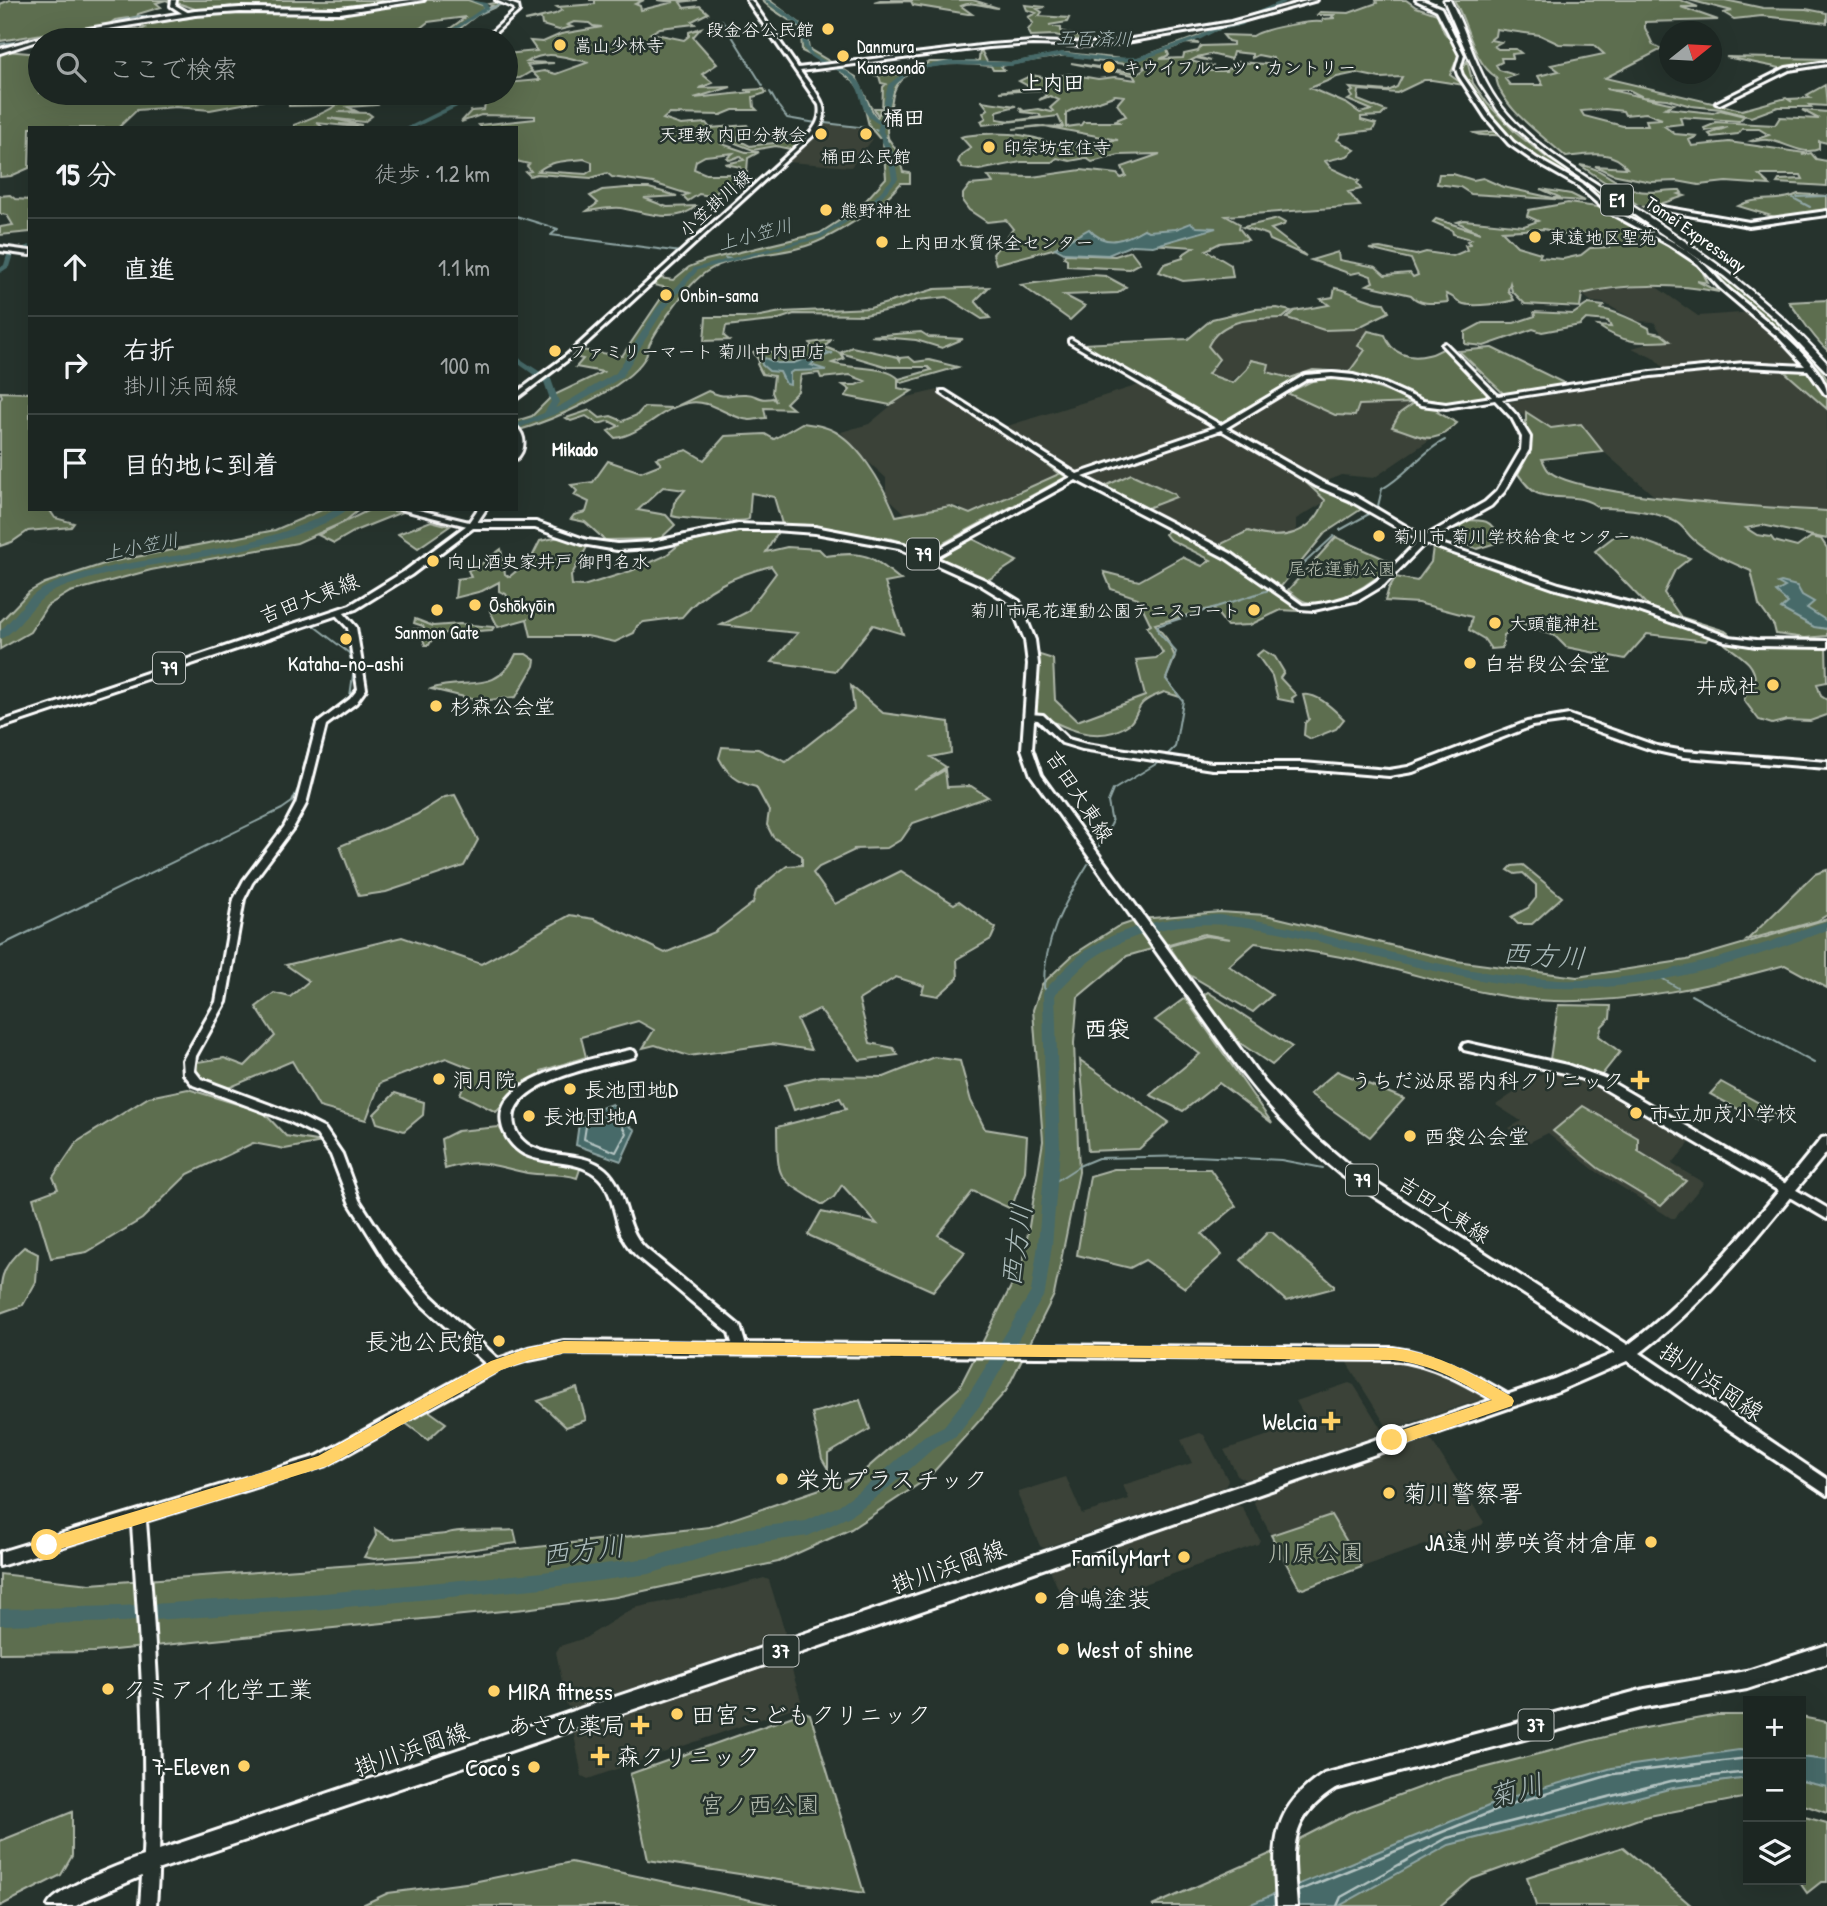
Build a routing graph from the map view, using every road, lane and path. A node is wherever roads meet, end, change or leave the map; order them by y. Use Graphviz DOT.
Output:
graph roads {
  1 [pos="174,0"];
  2 [pos="422,0"];
  3 [pos="750,0"];
  4 [pos="1315,0"];
  5 [pos="1418,0"];
  6 [pos="1450,0"];
  7 [pos="502,1"];
  8 [pos="187,14"];
  9 [pos="107,28"];
  10 [pos="499,28"];
  11 [pos="28,44"];
  12 [pos="0,51"];
  13 [pos="1827,63"];
  14 [pos="796,70"];
  15 [pos="1718,103"];
  16 [pos="1592,206"];
  17 [pos="1651,207"];
  18 [pos="1617,212"];
  19 [pos="1827,213"];
  20 [pos="0,249"];
  21 [pos="28,253"];
  22 [pos="1071,341"];
  23 [pos="1445,345"];
  24 [pos="1827,359"];
  25 [pos="1811,368"];
  26 [pos="1827,369"];
  27 [pos="943,392"];
  28 [pos="1827,393"];
  29 [pos="518,396"];
  30 [pos="1499,398"];
  31 [pos="1221,428"];
  32 [pos="518,435"];
  33 [pos="518,453"];
  34 [pos="1076,477"];
  35 [pos="412,511"];
  36 [pos="481,511"];
  37 [pos="471,525"];
  38 [pos="1424,540"];
  39 [pos="929,557"];
  40 [pos="339,613"];
  41 [pos="1827,644"];
  42 [pos="1029,718"];
  43 [pos="0,724"];
  44 [pos="1827,765"];
  45 [pos="1468,1047"];
  46 [pos="630,1054"];
  47 [pos="1827,1142"];
  48 [pos="1787,1190"];
  49 [pos="1827,1214"];
  50 [pos="740,1348"];
  51 [pos="1628,1353"];
  52 [pos="496,1365"];
  53 [pos="1507,1401"];
  54 [pos="1827,1488"];
  55 [pos="138,1516"];
  56 [pos="0,1559"];
  57 [pos="1827,1654"];
  58 [pos="153,1862"];
  59 [pos="58,1906"];
  60 [pos="148,1906"];
  61 [pos="1287,1906"];
  1 -- 8 [label="street"];
  2 -- 8 [label="main road"];
  3 -- 14 [label="street, 小笠掛川線"];
  4 -- 14 [label="street"];
  5 -- 18 [label="street, bridge"];
  6 -- 24 [label="highway, Tomei Expressway / E1"];
  6 -- 26 [label="highway, Tomei Expressway / E1"];
  7 -- 10 [label="street"];
  8 -- 9 [label="main road"];
  11 -- 12 [label="main road"];
  13 -- 15 [label="street"];
  14 -- 29 [label="street, 小笠掛川線"];
  16 -- 18 [label="street"];
  17 -- 19 [label="street"];
  18 -- 25 [label="street"];
  20 -- 21 [label="street"];
  22 -- 31 [label="street"];
  23 -- 30 [label="street"];
  25 -- 28 [label="street"];
  25 -- 30 [label="street"];
  27 -- 34 [label="street"];
  30 -- 31 [label="street"];
  30 -- 38 [label="street"];
  31 -- 34 [label="street"];
  31 -- 38 [label="street"];
  32 -- 33 [label="street"];
  34 -- 38 [label="street"];
  34 -- 39 [label="street"];
  35 -- 37 [label="street"];
  36 -- 37 [label="street"];
  37 -- 39 [label="main road, 吉田大東線 / 79"];
  37 -- 40 [label="main road, 吉田大東線 / 79"];
  38 -- 41 [label="street"];
  39 -- 42 [label="main road, 吉田大東線 / 79"];
  40 -- 43 [label="main road, 吉田大東線 / 79"];
  40 -- 52 [label="street"];
  42 -- 44 [label="street"];
  42 -- 51 [label="main road, 吉田大東線 / 79"];
  45 -- 48 [label="street"];
  46 -- 50 [label="street"];
  47 -- 48 [label="main road"];
  48 -- 49 [label="street"];
  48 -- 51 [label="main road"];
  50 -- 52 [label="street"];
  50 -- 53 [label="street"];
  51 -- 53 [label="main road, 掛川浜岡線 / 37"];
  51 -- 54 [label="main road, 掛川浜岡線"];
  52 -- 55 [label="street"];
  53 -- 58 [label="main road, 掛川浜岡線 / 37"];
  55 -- 56 [label="street"];
  55 -- 58 [label="street"];
  57 -- 61 [label="main road, 37"];
  58 -- 59 [label="main road, 掛川浜岡線 / 37"];
  58 -- 60 [label="street"];
}
